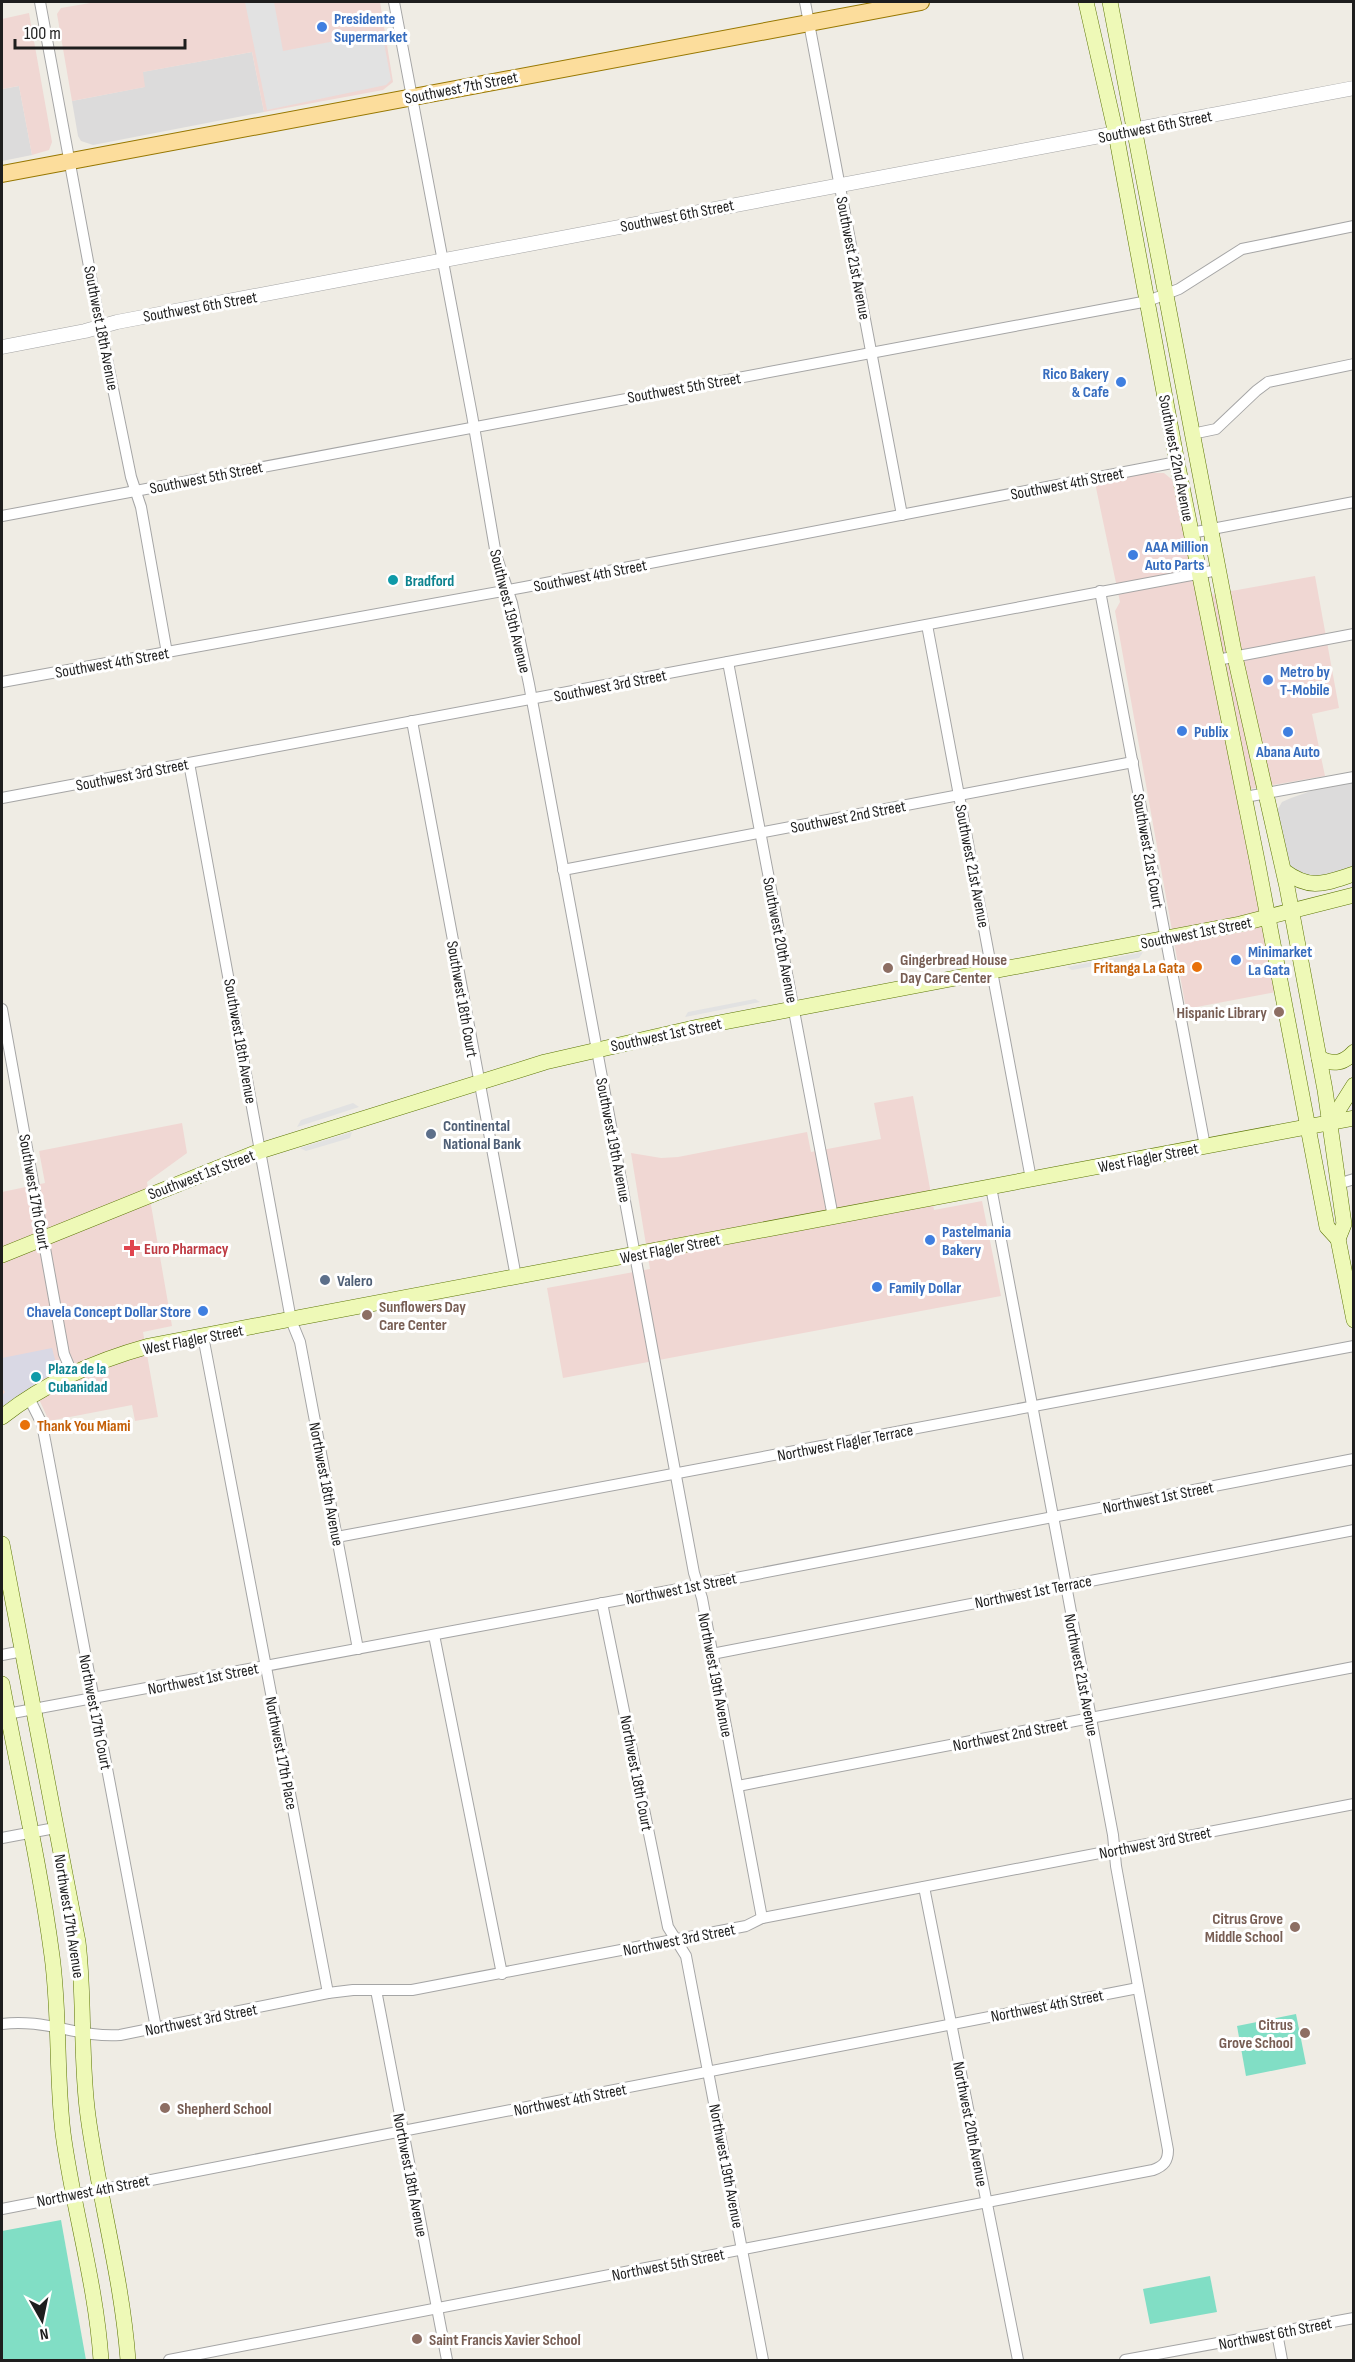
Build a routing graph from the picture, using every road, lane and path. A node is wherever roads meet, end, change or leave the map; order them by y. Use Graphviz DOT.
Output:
graph roads {
  1 [pos="40,2"];
  2 [pos="394,2"];
  3 [pos="805,2"];
  4 [pos="921,2"];
  5 [pos="1086,2"];
  6 [pos="1110,2"];
  7 [pos="809,22"];
  8 [pos="1353,88"];
  9 [pos="412,97"];
  10 [pos="1135,130"];
  11 [pos="1116,134"];
  12 [pos="69,161"];
  13 [pos="2,174"];
  14 [pos="839,185"];
  15 [pos="1353,226"];
  16 [pos="442,261"];
  17 [pos="1166,296"];
  18 [pos="1148,301"];
  19 [pos="100,327"];
  20 [pos="2,347"];
  21 [pos="872,353"];
  22 [pos="1353,364"];
  23 [pos="474,426"];
  24 [pos="1192,434"];
  25 [pos="1178,462"];
  26 [pos="136,490"];
  27 [pos="1353,502"];
  28 [pos="902,515"];
  29 [pos="2,516"];
  30 [pos="1210,529"];
  31 [pos="1191,533"];
  32 [pos="1218,570"];
  33 [pos="1199,573"];
  34 [pos="508,589"];
  35 [pos="1100,591"];
  36 [pos="927,625"];
  37 [pos="1353,634"];
  38 [pos="167,653"];
  39 [pos="1235,657"];
  40 [pos="1217,660"];
  41 [pos="728,662"];
  42 [pos="2,682"];
  43 [pos="532,699"];
  44 [pos="412,721"];
  45 [pos="1132,762"];
  46 [pos="189,763"];
  47 [pos="1353,777"];
  48 [pos="1264,794"];
  49 [pos="959,795"];
  50 [pos="1245,797"];
  51 [pos="2,798"];
  52 [pos="761,833"];
  53 [pos="563,870"];
  54 [pos="1284,872"];
  55 [pos="1353,874"];
  56 [pos="1353,895"];
  57 [pos="1291,912"];
  58 [pos="1268,918"];
  59 [pos="1165,938"];
  60 [pos="992,971"];
  61 [pos="794,1008"];
  62 [pos="2,1009"];
  63 [pos="597,1049"];
  64 [pos="1353,1053"];
  65 [pos="1319,1058"];
  66 [pos="479,1082"];
  67 [pos="1353,1085"];
  68 [pos="1353,1118"];
  69 [pos="1330,1123"];
  70 [pos="1308,1127"];
  71 [pos="1205,1146"];
  72 [pos="260,1151"];
  73 [pos="1031,1179"];
  74 [pos="1353,1179"];
  75 [pos="1338,1184"];
  76 [pos="991,1187"];
  77 [pos="833,1217"];
  78 [pos="43,1237"];
  79 [pos="1338,1239"];
  80 [pos="2,1255"];
  81 [pos="634,1255"];
  82 [pos="516,1277"];
  83 [pos="291,1320"];
  84 [pos="1353,1320"];
  85 [pos="203,1336"];
  86 [pos="1353,1346"];
  87 [pos="72,1373"];
  88 [pos="29,1398"];
  89 [pos="1032,1406"];
  90 [pos="2,1417"];
  91 [pos="1353,1460"];
  92 [pos="675,1473"];
  93 [pos="1053,1517"];
  94 [pos="1353,1530"];
  95 [pos="337,1537"];
  96 [pos="2,1544"];
  97 [pos="697,1585"];
  98 [pos="1065,1585"];
  99 [pos="602,1604"];
  100 [pos="434,1635"];
  101 [pos="358,1649"];
  102 [pos="23,1651"];
  103 [pos="2,1654"];
  104 [pos="712,1654"];
  105 [pos="266,1666"];
  106 [pos="1353,1667"];
  107 [pos="2,1684"];
  108 [pos="94,1698"];
  109 [pos="33,1709"];
  110 [pos="7,1714"];
  111 [pos="1091,1718"];
  112 [pos="738,1786"];
  113 [pos="1353,1804"];
  114 [pos="55,1828"];
  115 [pos="31,1833"];
  116 [pos="2,1838"];
  117 [pos="1114,1850"];
  118 [pos="924,1887"];
  119 [pos="762,1918"];
  120 [pos="675,1940"];
  121 [pos="502,1974"];
  122 [pos="1138,1988"];
  123 [pos="376,1990"];
  124 [pos="328,1993"];
  125 [pos="2,2024"];
  126 [pos="951,2024"];
  127 [pos="57,2026"];
  128 [pos="156,2028"];
  129 [pos="83,2032"];
  130 [pos="709,2072"];
  131 [pos="402,2131"];
  132 [pos="1165,2163"];
  133 [pos="100,2189"];
  134 [pos="74,2194"];
  135 [pos="987,2201"];
  136 [pos="2,2208"];
  137 [pos="742,2250"];
  138 [pos="437,2309"];
  139 [pos="1353,2318"];
  140 [pos="1277,2333"];
  141 [pos="101,2361"];
  142 [pos="128,2361"];
  143 [pos="169,2361"];
  144 [pos="447,2361"];
  145 [pos="764,2361"];
  146 [pos="1018,2361"];
  147 [pos="1125,2361"];
  148 [pos="1282,2361"];
  1 -- 12 [label="street, Southwest 18th Avenue"];
  2 -- 9 [label="street, Southwest 19th Avenue"];
  3 -- 7 [label="street, Southwest 21st Avenue"];
  4 -- 7 [label="main road, Southwest 7th Street"];
  5 -- 11 [label="main road, Southwest 22nd Avenue"];
  6 -- 10 [label="main road, Southwest 22nd Avenue"];
  7 -- 9 [label="main road, Southwest 7th Street"];
  7 -- 14 [label="street, Southwest 21st Avenue"];
  8 -- 10 [label="street, Southwest 6th Street"];
  9 -- 12 [label="main road, Southwest 7th Street"];
  9 -- 16 [label="street, Southwest 19th Avenue"];
  10 -- 11 [label="street, Southwest 6th Street"];
  10 -- 17 [label="main road, Southwest 22nd Avenue"];
  11 -- 14 [label="street, Southwest 6th Street"];
  11 -- 18 [label="main road, Southwest 22nd Avenue"];
  12 -- 13 [label="main road, Southwest 7th Street"];
  12 -- 19 [label="street, Southwest 18th Avenue"];
  14 -- 16 [label="street, Southwest 6th Street"];
  14 -- 21 [label="street, Southwest 21st Avenue"];
  15 -- 17 [label="street, Southwest 5th Street"];
  16 -- 19 [label="street, Southwest 6th Street"];
  16 -- 23 [label="street, Southwest 19th Avenue"];
  17 -- 18 [label="street, Southwest 5th Street"];
  17 -- 24 [label="main road, Southwest 22nd Avenue"];
  18 -- 21 [label="street, Southwest 5th Street"];
  18 -- 25 [label="main road, Southwest 22nd Avenue"];
  19 -- 20 [label="street, Southwest 6th Street"];
  19 -- 26 [label="street, Southwest 18th Avenue"];
  21 -- 23 [label="street, Southwest 5th Street"];
  21 -- 28 [label="street, Southwest 21st Avenue"];
  22 -- 24 [label="street"];
  23 -- 26 [label="street, Southwest 5th Street"];
  23 -- 34 [label="street, Southwest 19th Avenue"];
  24 -- 30 [label="main road, Southwest 22nd Avenue"];
  25 -- 28 [label="street, Southwest 4th Street"];
  25 -- 31 [label="main road, Southwest 22nd Avenue"];
  26 -- 29 [label="street, Southwest 5th Street"];
  26 -- 38 [label="street, Southwest 18th Avenue"];
  27 -- 30 [label="street"];
  28 -- 34 [label="street, Southwest 4th Street"];
  30 -- 31 [label="street"];
  30 -- 32 [label="main road, Southwest 22nd Avenue"];
  31 -- 33 [label="main road, Southwest 22nd Avenue"];
  32 -- 33 [label="street, Southwest 3rd Street"];
  32 -- 39 [label="main road, Southwest 22nd Avenue"];
  33 -- 35 [label="street, Southwest 3rd Street"];
  33 -- 40 [label="main road, Southwest 22nd Avenue"];
  34 -- 38 [label="street, Southwest 4th Street"];
  34 -- 43 [label="street, Southwest 19th Avenue"];
  35 -- 36 [label="street, Southwest 3rd Street"];
  35 -- 45 [label="street, Southwest 21st Court"];
  36 -- 41 [label="street, Southwest 3rd Street"];
  36 -- 49 [label="street, Southwest 21st Avenue"];
  37 -- 39 [label="street"];
  38 -- 42 [label="street, Southwest 4th Street"];
  39 -- 40 [label="street"];
  39 -- 48 [label="main road, Southwest 22nd Avenue"];
  40 -- 50 [label="main road, Southwest 22nd Avenue"];
  41 -- 43 [label="street, Southwest 3rd Street"];
  41 -- 52 [label="street, Southwest 20th Avenue"];
  43 -- 44 [label="street, Southwest 3rd Street"];
  43 -- 53 [label="street, Southwest 19th Avenue"];
  44 -- 46 [label="street, Southwest 3rd Street"];
  44 -- 66 [label="street, Southwest 18th Court"];
  45 -- 49 [label="street, Southwest 2nd Street"];
  45 -- 59 [label="street, Southwest 21st Court"];
  46 -- 51 [label="street, Southwest 3rd Street"];
  46 -- 72 [label="street, Southwest 18th Avenue"];
  47 -- 48 [label="street"];
  48 -- 50 [label="street"];
  48 -- 54 [label="main road, Southwest 22nd Avenue"];
  49 -- 52 [label="street, Southwest 2nd Street"];
  49 -- 60 [label="street, Southwest 21st Avenue"];
  50 -- 58 [label="main road, Southwest 22nd Avenue"];
  52 -- 53 [label="street, Southwest 2nd Street"];
  52 -- 61 [label="street, Southwest 20th Avenue"];
  53 -- 63 [label="street, Southwest 19th Avenue"];
  54 -- 55 [label="main road"];
  54 -- 57 [label="main road, Southwest 22nd Avenue"];
  56 -- 57 [label="main road, Southwest 1st Street"];
  57 -- 58 [label="main road, Southwest 1st Street"];
  57 -- 65 [label="main road, Southwest 22nd Avenue"];
  58 -- 59 [label="main road, Southwest 1st Street"];
  58 -- 70 [label="main road, Southwest 22nd Avenue"];
  59 -- 60 [label="main road, Southwest 1st Street"];
  59 -- 71 [label="street, Southwest 21st Court"];
  60 -- 61 [label="main road, Southwest 1st Street"];
  60 -- 73 [label="street, Southwest 21st Avenue"];
  61 -- 63 [label="main road, Southwest 1st Street"];
  61 -- 77 [label="street, Southwest 20th Avenue"];
  62 -- 78 [label="street, Southwest 17th Court"];
  63 -- 66 [label="main road, Southwest 1st Street"];
  63 -- 81 [label="street, Southwest 19th Avenue"];
  64 -- 65 [label="main road"];
  65 -- 69 [label="main road, Southwest 22nd Avenue"];
  66 -- 72 [label="main road, Southwest 1st Street"];
  66 -- 82 [label="street, Southwest 18th Court"];
  67 -- 69 [label="main road"];
  68 -- 69 [label="main road, West Flagler Street"];
  69 -- 70 [label="main road, West Flagler Street"];
  69 -- 75 [label="main road, Southwest 22nd Avenue"];
  70 -- 71 [label="main road, West Flagler Street"];
  70 -- 79 [label="main road, Southwest 22nd Avenue"];
  71 -- 73 [label="main road, West Flagler Street"];
  72 -- 78 [label="main road, Southwest 1st Street"];
  72 -- 83 [label="street, Southwest 18th Avenue"];
  73 -- 76 [label="main road, West Flagler Street"];
  74 -- 75 [label="street"];
  75 -- 79 [label="main road, Southwest 22nd Avenue"];
  76 -- 77 [label="main road, West Flagler Street"];
  76 -- 89 [label="street, Northwest 21st Avenue"];
  77 -- 81 [label="main road, West Flagler Street"];
  78 -- 80 [label="main road, Southwest 1st Street"];
  78 -- 87 [label="street, Southwest 17th Court"];
  79 -- 84 [label="main road"];
  81 -- 82 [label="main road, West Flagler Street"];
  81 -- 92 [label="street, Northwest 19th Avenue"];
  82 -- 83 [label="main road, West Flagler Street"];
  83 -- 85 [label="main road, West Flagler Street"];
  83 -- 95 [label="street, Northwest 18th Avenue"];
  85 -- 87 [label="main road, West Flagler Street"];
  85 -- 105 [label="street, Northwest 17th Place"];
  86 -- 89 [label="street, Northwest Flagler Terrace"];
  87 -- 88 [label="main road, West Flagler Street"];
  88 -- 90 [label="main road, West Flagler Street"];
  88 -- 108 [label="street, Northwest 17th Court"];
  89 -- 92 [label="street, Northwest Flagler Terrace"];
  89 -- 93 [label="street, Northwest 21st Avenue"];
  91 -- 93 [label="street, Northwest 1st Street"];
  92 -- 95 [label="street, Northwest Flagler Terrace"];
  92 -- 97 [label="street, Northwest 19th Avenue"];
  93 -- 97 [label="street, Northwest 1st Street"];
  93 -- 98 [label="street, Northwest 21st Avenue"];
  94 -- 98 [label="street, Northwest 1st Terrace"];
  95 -- 101 [label="street, Northwest 18th Avenue"];
  96 -- 102 [label="main road, Northwest 17th Avenue"];
  97 -- 99 [label="street, Northwest 1st Street"];
  97 -- 104 [label="street, Northwest 19th Avenue"];
  98 -- 104 [label="street, Northwest 1st Terrace"];
  98 -- 111 [label="street, Northwest 21st Avenue"];
  99 -- 100 [label="street, Northwest 1st Street"];
  99 -- 120 [label="street, Northwest 18th Court"];
  100 -- 101 [label="street, Northwest 1st Street"];
  100 -- 121 [label="street"];
  101 -- 105 [label="street, Northwest 1st Street"];
  102 -- 103 [label="street"];
  102 -- 109 [label="main road, Northwest 17th Avenue"];
  104 -- 112 [label="street, Northwest 19th Avenue"];
  105 -- 108 [label="street, Northwest 1st Street"];
  105 -- 124 [label="street, Northwest 17th Place"];
  106 -- 111 [label="street, Northwest 2nd Street"];
  107 -- 110 [label="main road, Northwest 17th Avenue"];
  108 -- 109 [label="street, Northwest 1st Street"];
  108 -- 128 [label="street, Northwest 17th Court"];
  109 -- 110 [label="street, Northwest 1st Street"];
  109 -- 114 [label="main road, Northwest 17th Avenue"];
  110 -- 115 [label="main road, Northwest 17th Avenue"];
  111 -- 112 [label="street, Northwest 2nd Street"];
  111 -- 117 [label="street, Northwest 21st Avenue"];
  112 -- 119 [label="street, Northwest 19th Avenue"];
  113 -- 117 [label="street, Northwest 3rd Street"];
  114 -- 115 [label="street"];
  114 -- 129 [label="main road, Northwest 17th Avenue"];
  115 -- 116 [label="street"];
  115 -- 127 [label="main road, Northwest 17th Avenue"];
  117 -- 118 [label="street, Northwest 3rd Street"];
  117 -- 122 [label="street, Northwest 21st Avenue"];
  118 -- 119 [label="street, Northwest 3rd Street"];
  118 -- 126 [label="street, Northwest 20th Avenue"];
  119 -- 120 [label="street, Northwest 3rd Street"];
  120 -- 121 [label="street, Northwest 3rd Street"];
  120 -- 130 [label="street, Northwest 19th Avenue"];
  121 -- 123 [label="street, Northwest 3rd Street"];
  122 -- 126 [label="street, Northwest 4th Street"];
  122 -- 132 [label="street, Northwest 21st Avenue"];
  123 -- 124 [label="street, Northwest 3rd Street"];
  123 -- 131 [label="street, Northwest 18th Avenue"];
  124 -- 128 [label="street, Northwest 3rd Street"];
  125 -- 127 [label="street, Northwest 3rd Street"];
  126 -- 130 [label="street, Northwest 4th Street"];
  126 -- 135 [label="street, Northwest 20th Avenue"];
  127 -- 129 [label="street, Northwest 3rd Street"];
  127 -- 134 [label="main road, Northwest 17th Avenue"];
  128 -- 129 [label="street, Northwest 3rd Street"];
  129 -- 133 [label="main road, Northwest 17th Avenue"];
  130 -- 131 [label="street, Northwest 4th Street"];
  130 -- 137 [label="street, Northwest 19th Avenue"];
  131 -- 133 [label="street, Northwest 4th Street"];
  131 -- 138 [label="street, Northwest 18th Avenue"];
  132 -- 135 [label="street, Northwest 5th Street"];
  133 -- 134 [label="street, Northwest 4th Street"];
  133 -- 142 [label="main road, Northwest 17th Avenue"];
  134 -- 136 [label="street, Northwest 4th Street"];
  134 -- 141 [label="main road, Northwest 17th Avenue"];
  135 -- 137 [label="street, Northwest 5th Street"];
  135 -- 146 [label="street, Northwest 20th Avenue"];
  137 -- 138 [label="street, Northwest 5th Street"];
  137 -- 145 [label="street, Northwest 19th Avenue"];
  138 -- 143 [label="street, Northwest 5th Street"];
  138 -- 144 [label="street, Northwest 18th Avenue"];
  139 -- 140 [label="street, Northwest 6th Street"];
  140 -- 147 [label="street, Northwest 6th Street"];
  140 -- 148 [label="street"];
}
